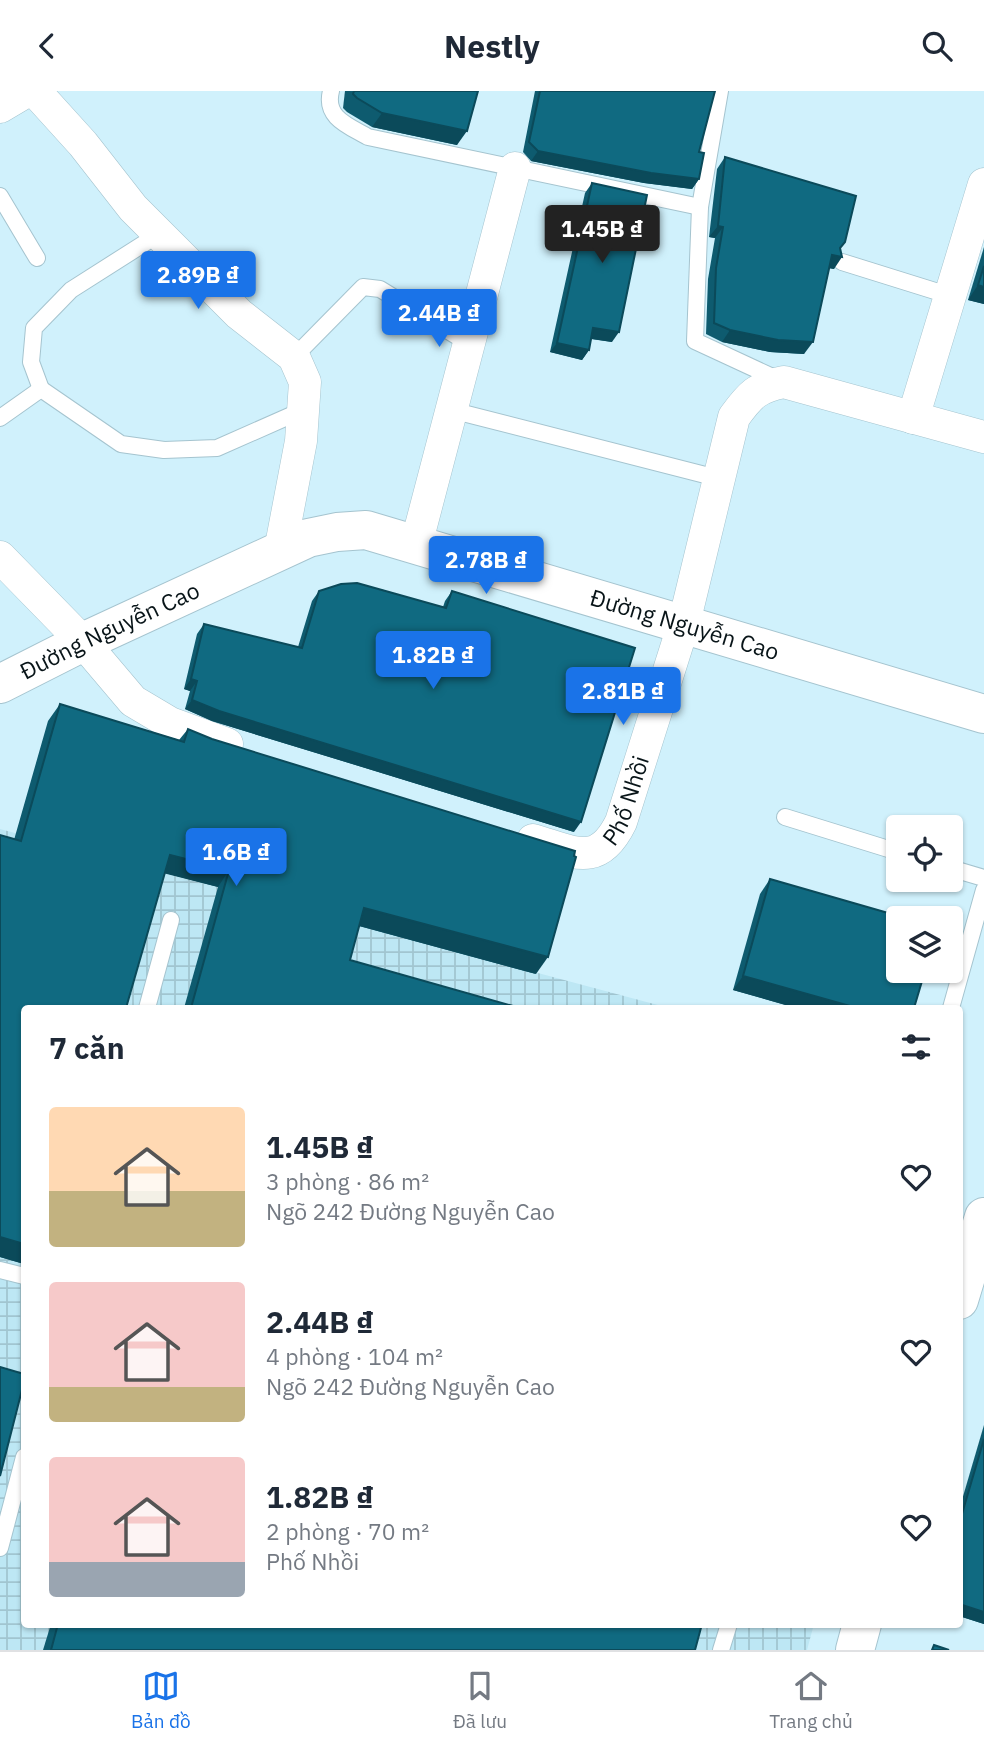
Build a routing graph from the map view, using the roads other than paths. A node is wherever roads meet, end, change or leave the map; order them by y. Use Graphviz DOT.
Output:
graph roads {
  1 [pos="27,91"];
  2 [pos="35,91"];
  3 [pos="331,91"];
  4 [pos="720,91"];
  5 [pos="0,107"];
  6 [pos="514,168"];
  7 [pos="984,184"];
  8 [pos="0,196"];
  9 [pos="700,207"];
  10 [pos="159,234"];
  11 [pos="37,258"];
  12 [pos="842,262"];
  13 [pos="951,296"];
  14 [pos="468,343"];
  15 [pos="294,357"];
  16 [pos="784,382"];
  17 [pos="41,389"];
  18 [pos="303,410"];
  19 [pos="451,410"];
  20 [pos="0,418"];
  21 [pos="913,418"];
  22 [pos="984,437"];
  23 [pos="717,478"];
  24 [pos="416,545"];
  25 [pos="280,551"];
  26 [pos="0,557"];
  27 [pos="684,623"];
  28 [pos="83,642"];
  29 [pos="0,684"];
  30 [pos="984,714"];
  31 [pos="259,754"];
  32 [pos="785,817"];
  33 [pos="512,833"];
  34 [pos="886,848"];
  35 [pos="963,872"];
  36 [pos="984,878"];
  37 [pos="984,890"];
  38 [pos="171,920"];
  39 [pos="148,1005"];
  40 [pos="952,1005"];
  41 [pos="984,1217"];
  42 [pos="0,1270"];
  43 [pos="21,1275"];
  44 [pos="963,1287"];
  45 [pos="21,1468"];
  46 [pos="0,1548"];
  47 [pos="728,1628"];
  48 [pos="861,1628"];
  49 [pos="721,1650"];
  50 [pos="855,1650"];
  1 -- 5 [label="street"];
  2 -- 10 [label="street"];
  3 -- 6 [label="lane"];
  4 -- 9 [label="lane"];
  6 -- 9 [label="lane"];
  6 -- 14 [label="street"];
  7 -- 13 [label="street"];
  8 -- 11 [label="lane"];
  9 -- 16 [label="lane"];
  10 -- 15 [label="street"];
  10 -- 17 [label="lane"];
  12 -- 13 [label="lane"];
  13 -- 21 [label="street"];
  14 -- 15 [label="lane"];
  14 -- 19 [label="street"];
  15 -- 18 [label="street"];
  16 -- 21 [label="street"];
  16 -- 23 [label="street, Phố Nhồi"];
  17 -- 18 [label="lane"];
  17 -- 20 [label="lane"];
  18 -- 25 [label="street"];
  19 -- 23 [label="lane"];
  19 -- 24 [label="street"];
  21 -- 22 [label="street"];
  23 -- 27 [label="street, Phố Nhồi"];
  24 -- 25 [label="main road, Đường Nguyễn Cao"];
  24 -- 27 [label="main road, Đường Nguyễn Cao"];
  25 -- 28 [label="main road, Đường Nguyễn Cao"];
  26 -- 28 [label="street"];
  27 -- 30 [label="main road, Đường Nguyễn Cao"];
  27 -- 33 [label="street, Phố Nhồi"];
  28 -- 29 [label="main road, Đường Nguyễn Cao"];
  28 -- 31 [label="street"];
  32 -- 34 [label="lane"];
  35 -- 36 [label="lane"];
  37 -- 40 [label="lane"];
  38 -- 39 [label="lane"];
  41 -- 44 [label="main road"];
  42 -- 43 [label="lane"];
  45 -- 46 [label="lane"];
  47 -- 49 [label="lane"];
  48 -- 50 [label="main road"];
}
